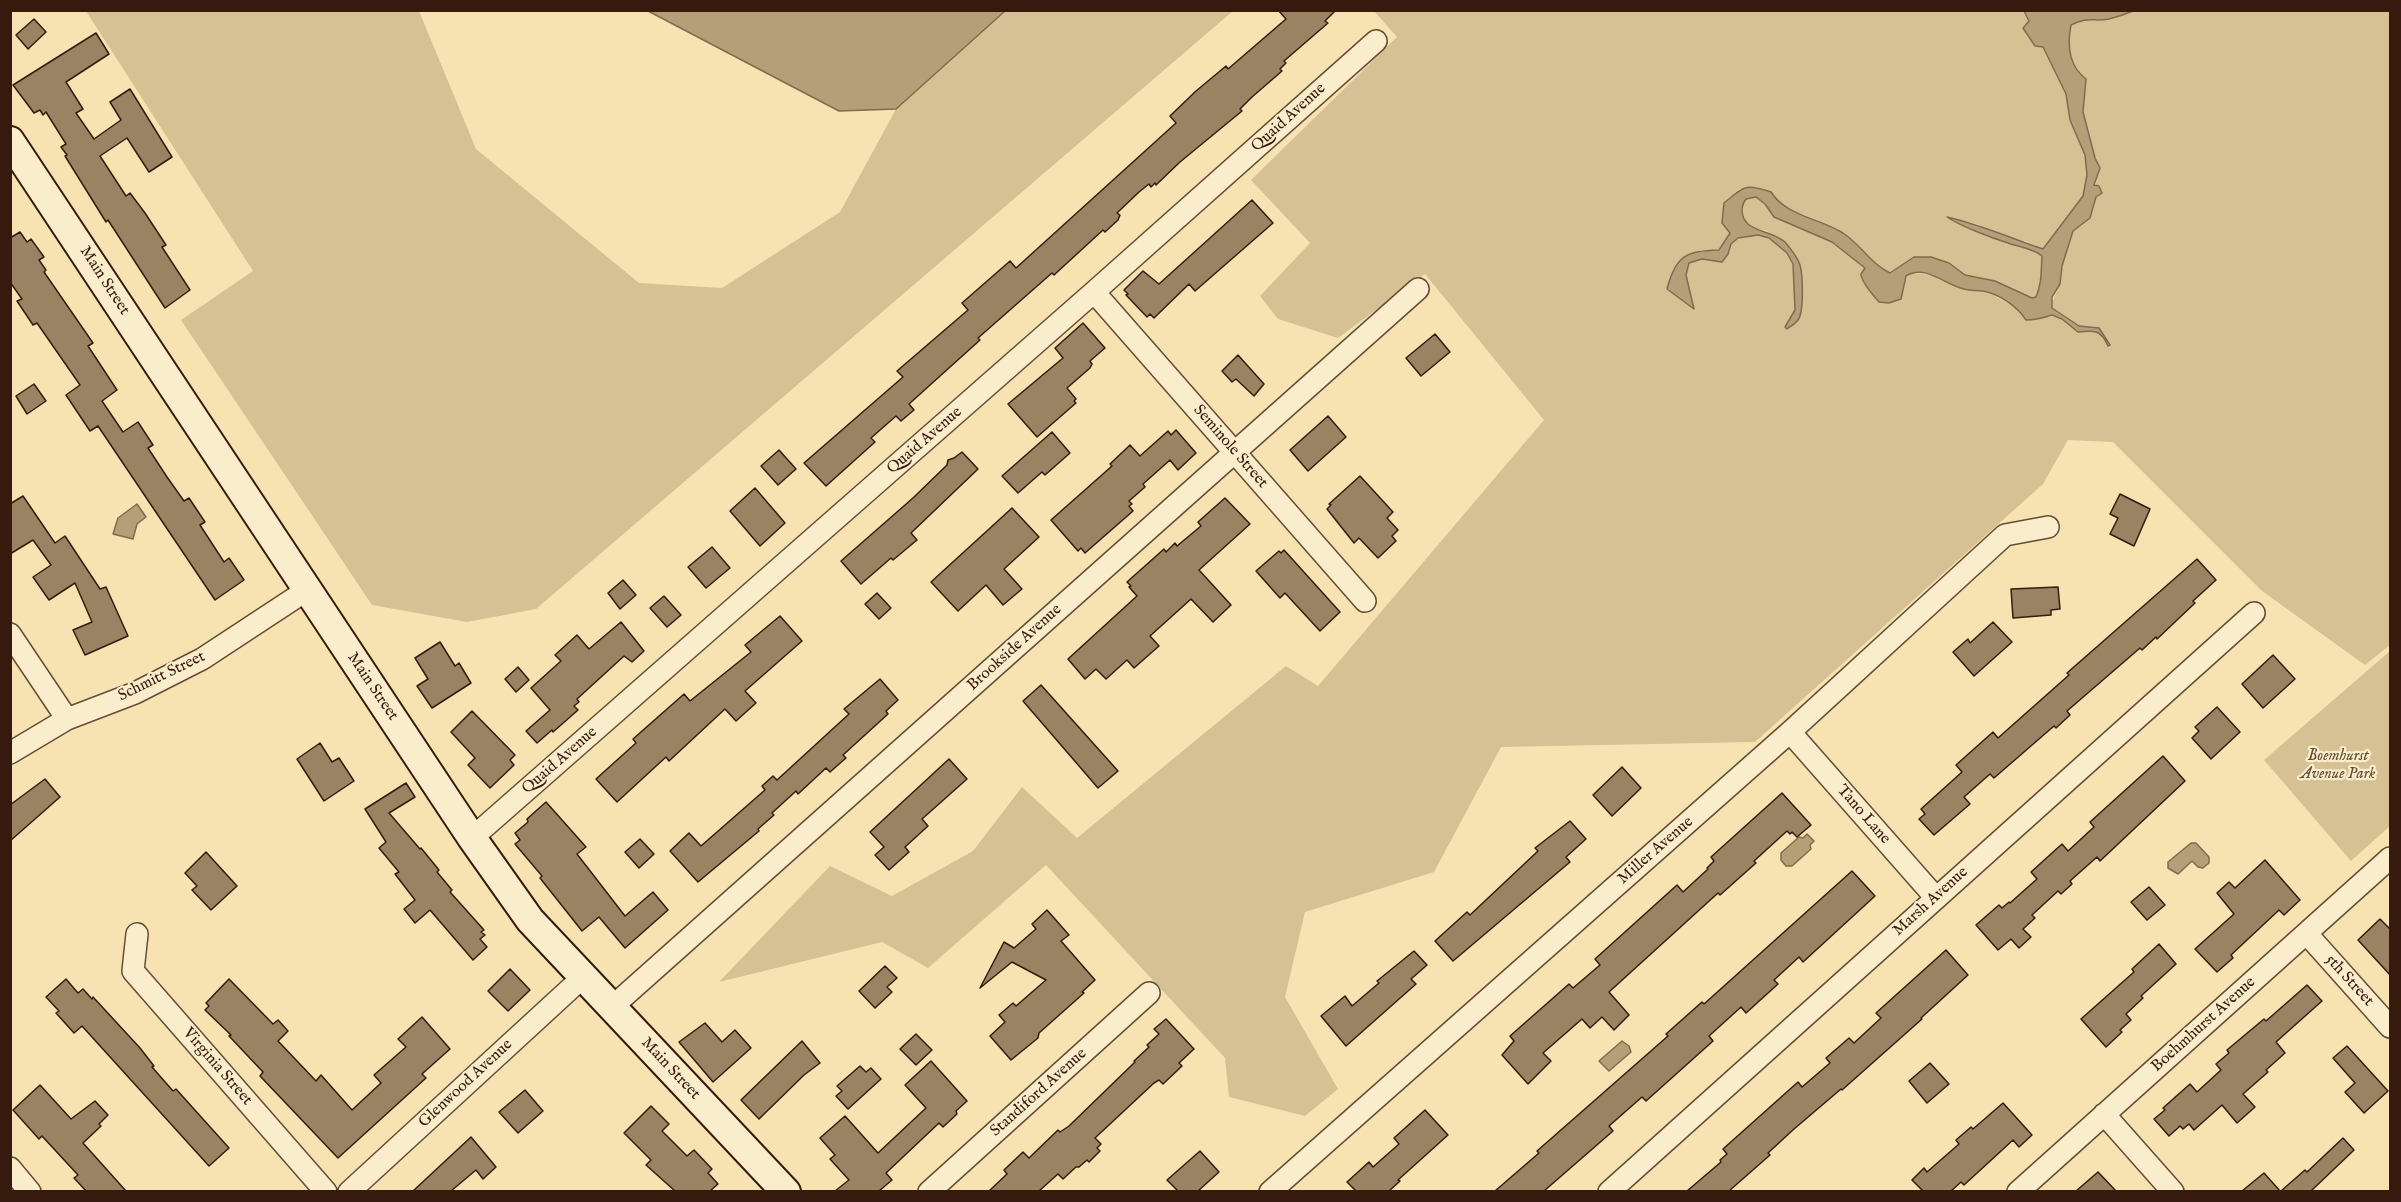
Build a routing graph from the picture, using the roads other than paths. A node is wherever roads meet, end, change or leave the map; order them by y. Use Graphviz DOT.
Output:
graph roads {
  1 [pos="1376,41"];
  2 [pos="10,141"];
  3 [pos="1418,290"];
  4 [pos="1094,292"];
  5 [pos="1235,453"];
  6 [pos="2048,527"];
  7 [pos="307,590"];
  8 [pos="1365,601"];
  9 [pos="2254,613"];
  10 [pos="10,634"];
  11 [pos="67,719"];
  12 [pos="1790,732"];
  13 [pos="10,753"];
  14 [pos="472,838"];
  15 [pos="2391,858"];
  16 [pos="1936,897"];
  17 [pos="137,934"];
  18 [pos="2307,934"];
  19 [pos="583,977"];
  20 [pos="1149,993"];
  21 [pos="612,1007"];
  22 [pos="2391,1027"];
  23 [pos="2104,1114"];
  24 [pos="10,1168"];
  25 [pos="1284,1187"];
  26 [pos="30,1191"];
  27 [pos="326,1191"];
  28 [pos="349,1191"];
  29 [pos="786,1191"];
  30 [pos="929,1191"];
  31 [pos="1609,1191"];
  32 [pos="2018,1191"];
  33 [pos="2173,1191"];
  1 -- 4 [label="street, Quaid Avenue"];
  2 -- 7 [label="main road, Main Street"];
  3 -- 5 [label="street, Brookside Avenue"];
  4 -- 5 [label="street, Seminole Street"];
  4 -- 14 [label="street, Quaid Avenue"];
  5 -- 8 [label="street, Seminole Street"];
  5 -- 21 [label="street, Brookside Avenue"];
  6 -- 12 [label="street, Miller Avenue"];
  7 -- 11 [label="street, Schmitt Street"];
  7 -- 14 [label="main road, Main Street"];
  9 -- 16 [label="street, Marsh Avenue"];
  10 -- 11 [label="street"];
  11 -- 13 [label="street, Schmitt Street"];
  12 -- 16 [label="street, Tano Lane"];
  12 -- 25 [label="street, Miller Avenue"];
  14 -- 19 [label="main road, Main Street"];
  15 -- 18 [label="street, Boehmhurst Avenue"];
  16 -- 31 [label="street, Marsh Avenue"];
  17 -- 27 [label="street, Virginia Street"];
  18 -- 22 [label="street, 5th Street"];
  18 -- 23 [label="street, Boehmhurst Avenue"];
  19 -- 21 [label="main road, Main Street"];
  19 -- 28 [label="street, Glenwood Avenue"];
  20 -- 30 [label="street, Standiford Avenue"];
  21 -- 29 [label="main road, Main Street"];
  23 -- 32 [label="street, Boehmhurst Avenue"];
  23 -- 33 [label="street"];
  24 -- 26 [label="street"];
}
